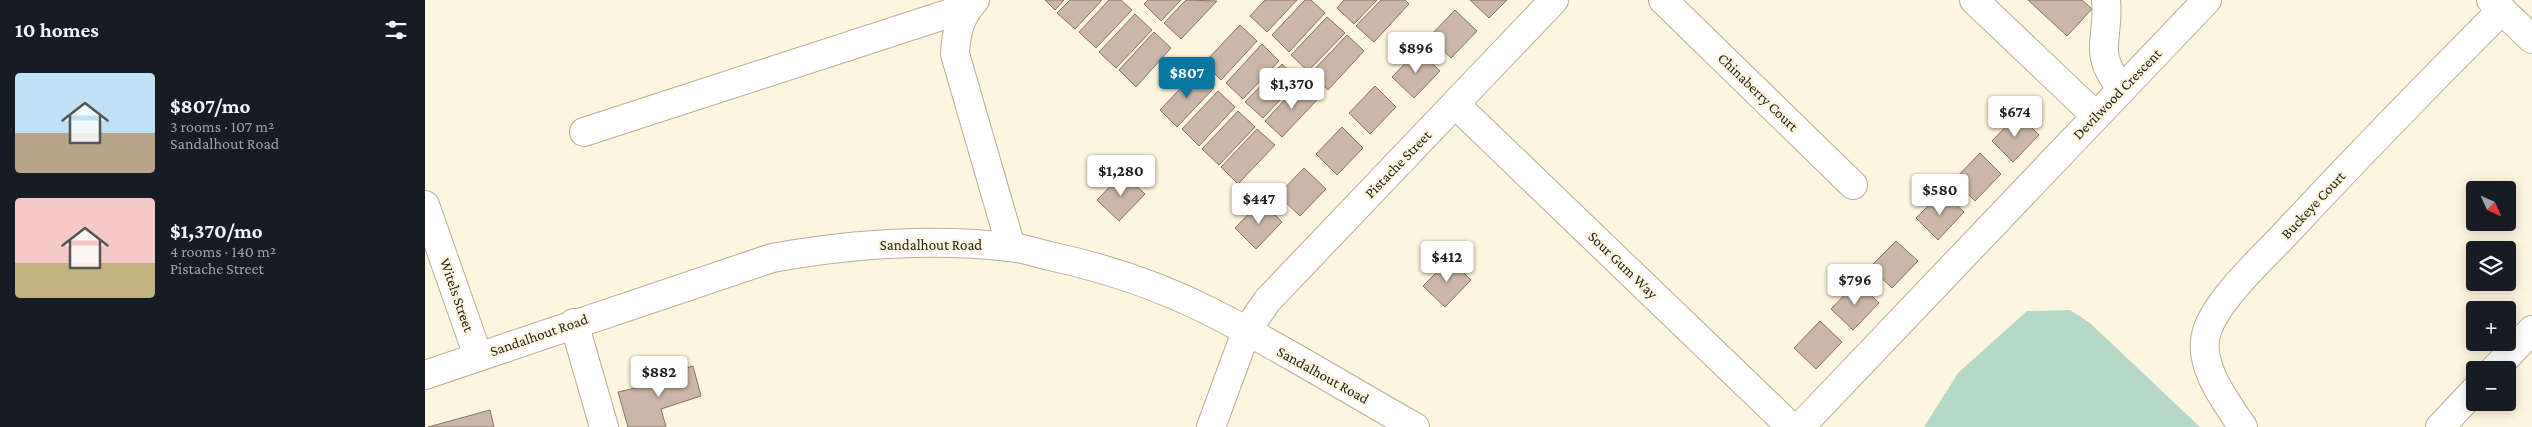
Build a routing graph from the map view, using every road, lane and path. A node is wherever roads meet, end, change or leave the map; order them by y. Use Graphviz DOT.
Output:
graph roads {
  1 [pos="1554,0"];
  2 [pos="1663,0"];
  3 [pos="1975,0"];
  4 [pos="2106,0"];
  5 [pos="2207,0"];
  6 [pos="972,3"];
  7 [pos="2496,5"];
  8 [pos="2532,39"];
  9 [pos="2122,89"];
  10 [pos="1455,104"];
  11 [pos="2097,116"];
  12 [pos="584,132"];
  13 [pos="1853,185"];
  14 [pos="425,205"];
  15 [pos="1011,247"];
  16 [pos="574,323"];
  17 [pos="2532,330"];
  18 [pos="1246,332"];
  19 [pos="478,356"];
  20 [pos="2503,361"];
  21 [pos="425,375"];
  22 [pos="2466,400"];
  23 [pos="603,427"];
  24 [pos="1211,427"];
  25 [pos="1415,427"];
  26 [pos="1791,427"];
  27 [pos="1800,427"];
  28 [pos="2243,427"];
  29 [pos="2440,427"];
  1 -- 10 [label="street, Pistache Street"];
  2 -- 13 [label="street, Chinaberry Court"];
  3 -- 11 [label="street"];
  4 -- 9 [label="street"];
  5 -- 9 [label="street, Devilwood Crescent"];
  6 -- 12 [label="street"];
  6 -- 15 [label="street"];
  7 -- 8 [label="street"];
  7 -- 28 [label="street, Buckeye Court"];
  9 -- 11 [label="street, Devilwood Crescent"];
  10 -- 18 [label="street, Pistache Street"];
  10 -- 26 [label="street, Sour Gum Way"];
  11 -- 27 [label="street, Devilwood Crescent"];
  14 -- 19 [label="street, Witels Street"];
  15 -- 16 [label="street, Sandalhout Road"];
  15 -- 18 [label="street, Sandalhout Road"];
  16 -- 19 [label="street, Sandalhout Road"];
  16 -- 23 [label="street"];
  17 -- 20 [label="street"];
  18 -- 24 [label="street, Pistache Street"];
  18 -- 25 [label="street, Sandalhout Road"];
  19 -- 21 [label="street, Sandalhout Road"];
  22 -- 29 [label="street"];
}
